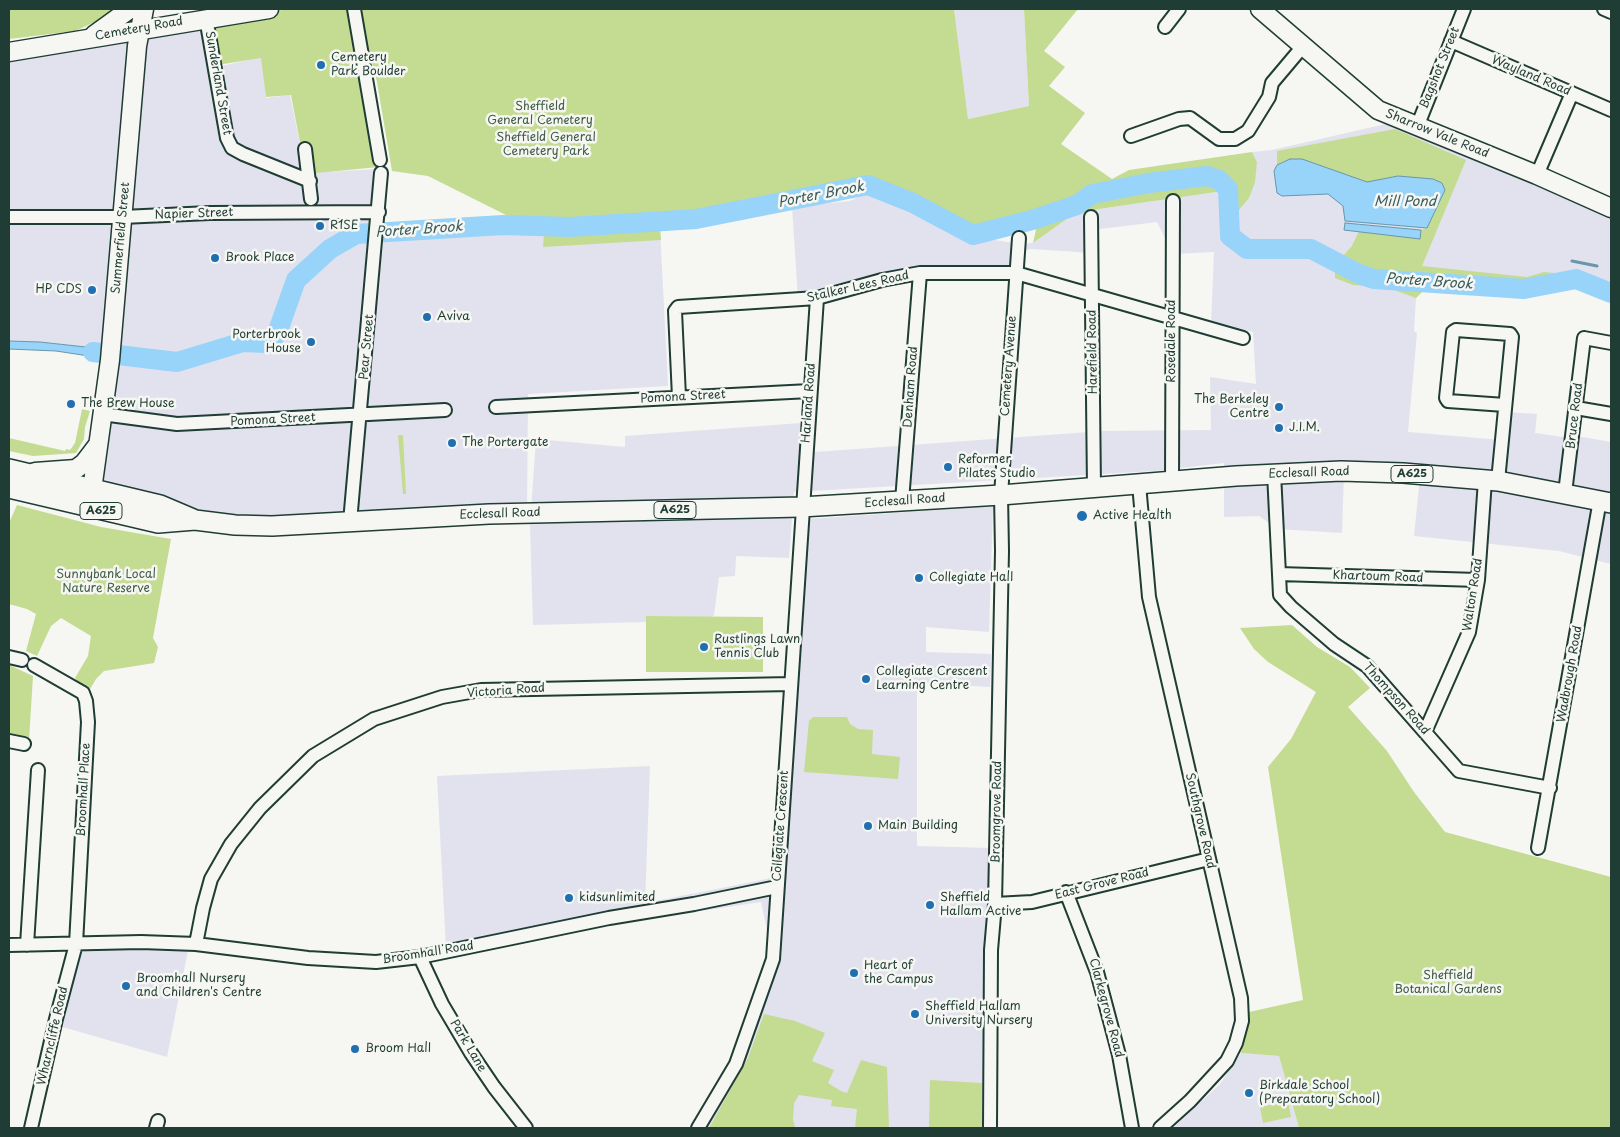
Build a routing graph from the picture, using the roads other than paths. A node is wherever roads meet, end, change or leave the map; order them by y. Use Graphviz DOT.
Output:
graph roads {
  1 [pos="130,9"];
  2 [pos="144,9"];
  3 [pos="269,9"];
  4 [pos="354,9"];
  5 [pos="1179,9"];
  6 [pos="1260,9"];
  7 [pos="1464,9"];
  8 [pos="1604,9"];
  9 [pos="1611,12"];
  10 [pos="206,18"];
  11 [pos="1166,27"];
  12 [pos="139,29"];
  13 [pos="89,38"];
  14 [pos="1451,41"];
  15 [pos="1304,45"];
  16 [pos="9,52"];
  17 [pos="1572,93"];
  18 [pos="1611,110"];
  19 [pos="1417,127"];
  20 [pos="1131,136"];
  21 [pos="306,150"];
  22 [pos="380,160"];
  23 [pos="381,173"];
  24 [pos="1537,174"];
  25 [pos="310,181"];
  26 [pos="312,199"];
  27 [pos="1172,201"];
  28 [pos="1611,208"];
  29 [pos="9,217"];
  30 [pos="122,217"];
  31 [pos="1091,217"];
  32 [pos="378,219"];
  33 [pos="1020,238"];
  34 [pos="920,273"];
  35 [pos="1016,273"];
  36 [pos="1092,296"];
  37 [pos="816,298"];
  38 [pos="1172,318"];
  39 [pos="1242,338"];
  40 [pos="1611,343"];
  41 [pos="810,391"];
  42 [pos="679,397"];
  43 [pos="1505,405"];
  44 [pos="496,407"];
  45 [pos="1576,408"];
  46 [pos="446,410"];
  47 [pos="102,414"];
  48 [pos="1611,414"];
  49 [pos="361,415"];
  50 [pos="97,446"];
  51 [pos="16,471"];
  52 [pos="1274,474"];
  53 [pos="1172,481"];
  54 [pos="1492,481"];
  55 [pos="1139,484"];
  56 [pos="9,488"];
  57 [pos="1094,488"];
  58 [pos="92,490"];
  59 [pos="1565,494"];
  60 [pos="1001,495"];
  61 [pos="902,501"];
  62 [pos="1605,502"];
  63 [pos="76,505"];
  64 [pos="801,507"];
  65 [pos="195,520"];
  66 [pos="350,522"];
  67 [pos="1279,574"];
  68 [pos="1478,580"];
  69 [pos="9,657"];
  70 [pos="790,684"];
  71 [pos="1425,732"];
  72 [pos="9,741"];
  73 [pos="24,744"];
  74 [pos="38,770"];
  75 [pos="1550,788"];
  76 [pos="1538,848"];
  77 [pos="1209,859"];
  78 [pos="777,887"];
  79 [pos="1066,892"];
  80 [pos="995,904"];
  81 [pos="76,944"];
  82 [pos="196,944"];
  83 [pos="9,945"];
  84 [pos="27,945"];
  85 [pos="420,957"];
  86 [pos="31,1128"];
  87 [pos="526,1128"];
  88 [pos="698,1128"];
  89 [pos="990,1128"];
  90 [pos="1132,1128"];
  91 [pos="1160,1128"];
  1 -- 13 [label="street"];
  2 -- 12 [label="street, Summerfield Street"];
  3 -- 10 [label="street, Cemetery Road"];
  4 -- 22 [label="street"];
  5 -- 11 [label="street"];
  6 -- 15 [label="street, Sharrow Vale Road"];
  7 -- 14 [label="street, Bagshot Street"];
  8 -- 9 [label="street"];
  10 -- 12 [label="street, Cemetery Road"];
  10 -- 25 [label="street, Sunderland Street"];
  12 -- 13 [label="street, Cemetery Road"];
  12 -- 30 [label="street, Summerfield Street"];
  13 -- 16 [label="street, Cemetery Road"];
  14 -- 17 [label="street, Wayland Road"];
  14 -- 19 [label="street, Bagshot Street"];
  15 -- 19 [label="street, Sharrow Vale Road"];
  15 -- 20 [label="street"];
  17 -- 18 [label="street, Wayland Road"];
  17 -- 24 [label="street"];
  19 -- 24 [label="street, Sharrow Vale Road"];
  21 -- 25 [label="street"];
  23 -- 32 [label="street, Pear Street"];
  24 -- 28 [label="street, Sharrow Vale Road"];
  25 -- 26 [label="street"];
  27 -- 38 [label="street, Rosedale Road"];
  29 -- 30 [label="street, Napier Street"];
  30 -- 32 [label="street, Napier Street"];
  30 -- 47 [label="street, Summerfield Street"];
  31 -- 36 [label="street, Harefield Road"];
  32 -- 49 [label="street, Pear Street"];
  33 -- 35 [label="street, Cemetery Avenue"];
  34 -- 35 [label="street, Stalker Lees Road"];
  34 -- 37 [label="street, Stalker Lees Road"];
  34 -- 61 [label="street, Denham Road"];
  35 -- 36 [label="street, Stalker Lees Road"];
  35 -- 60 [label="street, Cemetery Avenue"];
  36 -- 38 [label="street, Stalker Lees Road"];
  36 -- 57 [label="street, Harefield Road"];
  37 -- 41 [label="street, Harland Road"];
  37 -- 42 [label="street, Stalker Lees Road"];
  38 -- 39 [label="street, Stalker Lees Road"];
  38 -- 53 [label="street, Rosedale Road"];
  40 -- 45 [label="street, Bruce Road"];
  41 -- 42 [label="street, Pomona Street"];
  41 -- 64 [label="street, Harland Road"];
  42 -- 44 [label="street, Pomona Street"];
  43 -- 43 [label="street, Walton Road"];
  43 -- 54 [label="street, Walton Road"];
  45 -- 48 [label="street"];
  45 -- 59 [label="street, Bruce Road"];
  46 -- 49 [label="street, Pomona Street"];
  47 -- 49 [label="street, Pomona Street"];
  47 -- 50 [label="street, Summerfield Street"];
  49 -- 66 [label="street, Pear Street"];
  50 -- 51 [label="street, Ecclesall Road"];
  50 -- 58 [label="street, Summerfield Street"];
  51 -- 58 [label="main road, Ecclesall Road / A625"];
  52 -- 53 [label="main road, Ecclesall Road / A625"];
  52 -- 54 [label="main road, Ecclesall Road / A625"];
  52 -- 67 [label="street, Thompson Road"];
  53 -- 55 [label="main road, Ecclesall Road / A625"];
  54 -- 59 [label="main road, Ecclesall Road / A625"];
  54 -- 68 [label="street, Walton Road"];
  55 -- 57 [label="main road, Ecclesall Road / A625"];
  55 -- 77 [label="street, Southgrove Road"];
  56 -- 63 [label="main road, Ecclesall Road / A625"];
  57 -- 60 [label="main road, Ecclesall Road / A625"];
  58 -- 63 [label="street"];
  58 -- 65 [label="main road, Ecclesall Road / A625"];
  59 -- 62 [label="main road, Ecclesall Road / A625"];
  60 -- 61 [label="main road, Ecclesall Road / A625"];
  60 -- 80 [label="street, Broomgrove Road"];
  61 -- 64 [label="main road, Ecclesall Road / A625"];
  62 -- 75 [label="street, Wadbrough Road"];
  63 -- 65 [label="main road, Ecclesall Road / A625"];
  64 -- 66 [label="main road, Ecclesall Road / A625"];
  64 -- 70 [label="street, Collegiate Crescent"];
  65 -- 66 [label="main road, Ecclesall Road / A625"];
  67 -- 68 [label="street, Khartoum Road"];
  67 -- 71 [label="street, Thompson Road"];
  68 -- 71 [label="street, Walton Road"];
  69 -- 81 [label="street, Broomhall Place"];
  70 -- 78 [label="street, Collegiate Crescent"];
  70 -- 82 [label="street, Victoria Road"];
  71 -- 75 [label="street, Thompson Road"];
  72 -- 73 [label="street"];
  74 -- 84 [label="street"];
  75 -- 76 [label="street, Wadbrough Road"];
  77 -- 79 [label="street, East Grove Road"];
  77 -- 91 [label="street, Southgrove Road"];
  78 -- 85 [label="street, Broomhall Road"];
  78 -- 88 [label="street, Collegiate Crescent"];
  79 -- 80 [label="street, East Grove Road"];
  79 -- 90 [label="street, Clarkegrove Road"];
  80 -- 89 [label="street, Broomgrove Road"];
  81 -- 82 [label="street, Broomhall Road"];
  81 -- 84 [label="street, Broomhall Road"];
  81 -- 86 [label="street, Wharncliffe Road"];
  82 -- 85 [label="street, Broomhall Road"];
  83 -- 84 [label="street, Broomhall Road"];
  85 -- 87 [label="street, Park Lane"];
}
